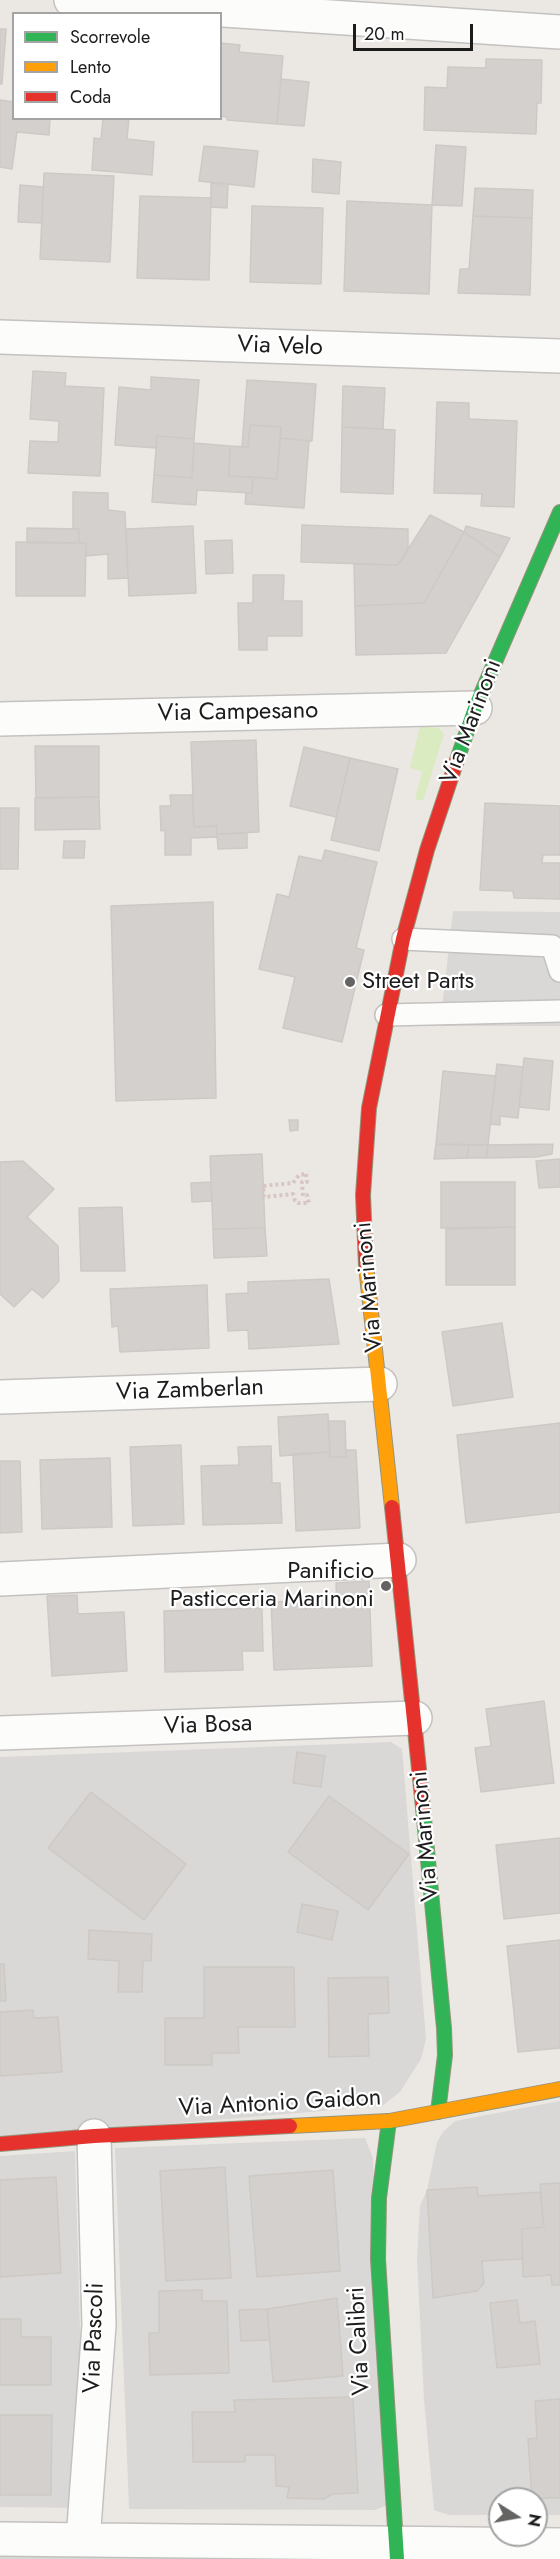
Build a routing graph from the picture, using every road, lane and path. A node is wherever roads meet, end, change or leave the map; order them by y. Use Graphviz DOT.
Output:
graph roads {
  1 [pos="86,1"];
  2 [pos="560,32"];
  3 [pos="0,337"];
  4 [pos="560,356"];
  5 [pos="560,512"];
  6 [pos="475,708"];
  7 [pos="0,719"];
  8 [pos="403,939"];
  9 [pos="560,971"];
  10 [pos="560,1011"];
  11 [pos="386,1015"];
  12 [pos="306,1174"];
  13 [pos="380,1384"];
  14 [pos="0,1397"];
  15 [pos="399,1560"];
  16 [pos="0,1579"];
  17 [pos="416,1718"];
  18 [pos="0,1733"];
  19 [pos="560,2089"];
  20 [pos="438,2112"];
  21 [pos="389,2121"];
  22 [pos="94,2136"];
  23 [pos="0,2144"];
  24 [pos="0,2539"];
  25 [pos="83,2540"];
  26 [pos="560,2545"];
  27 [pos="396,2551"];
  1 -- 2 [label="street"];
  3 -- 4 [label="street, Via Velo"];
  5 -- 6 [label="street, Via Marinoni"];
  6 -- 7 [label="street, Via Campesano"];
  6 -- 8 [label="street, Via Marinoni"];
  8 -- 9 [label="lane"];
  8 -- 11 [label="street, Via Marinoni"];
  10 -- 11 [label="lane"];
  11 -- 13 [label="street, Via Marinoni"];
  12 -- 12 [label="path"];
  13 -- 14 [label="street, Via Zamberlan"];
  13 -- 15 [label="street, Via Marinoni"];
  15 -- 16 [label="street"];
  15 -- 17 [label="street, Via Marinoni"];
  17 -- 18 [label="street, Via Bosa"];
  17 -- 20 [label="street, Via Marinoni"];
  19 -- 20 [label="street, Via Antonio Gaidon"];
  20 -- 21 [label="street, Via Antonio Gaidon"];
  21 -- 22 [label="street, Via Antonio Gaidon"];
  21 -- 27 [label="street, Via Calibri"];
  22 -- 23 [label="street, Via Antonio Gaidon"];
  22 -- 25 [label="street, Via Pascoli"];
  24 -- 25 [label="street"];
  25 -- 27 [label="street"];
  26 -- 27 [label="street"];
}
